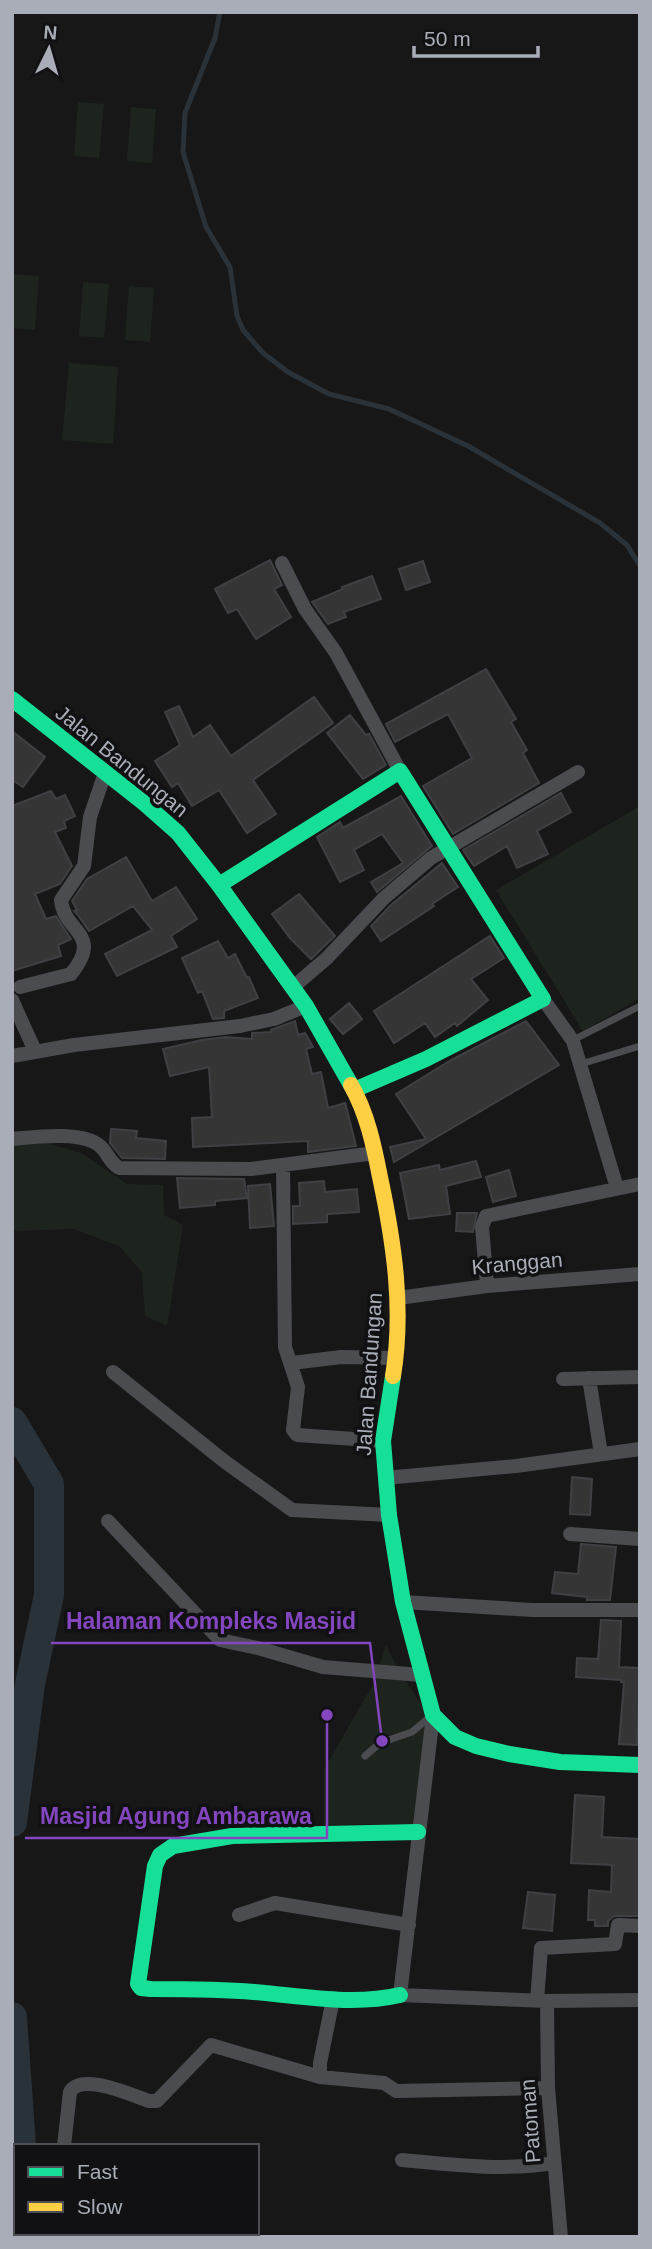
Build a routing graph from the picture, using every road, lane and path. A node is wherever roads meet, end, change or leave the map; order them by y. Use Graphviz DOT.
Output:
graph roads {
  1 [pos="282,563"];
  2 [pos="12,699"];
  3 [pos="400,771"];
  4 [pos="578,772"];
  5 [pos="105,773"];
  6 [pos="446,847"];
  7 [pos="219,885"];
  8 [pos="20,987"];
  9 [pos="292,988"];
  10 [pos="543,999"];
  11 [pos="12,1000"];
  12 [pos="306,1006"];
  13 [pos="640,1006"];
  14 [pos="573,1041"];
  15 [pos="640,1046"];
  16 [pos="34,1051"];
  17 [pos="12,1056"];
  18 [pos="581,1064"];
  19 [pos="354,1090"];
  20 [pos="12,1139"];
  21 [pos="375,1153"];
  22 [pos="283,1166"];
  23 [pos="640,1184"];
  24 [pos="617,1188"];
  25 [pos="640,1275"];
  26 [pos="487,1286"];
  27 [pos="398,1298"];
  28 [pos="396,1358"];
  29 [pos="292,1363"];
  30 [pos="113,1372"];
  31 [pos="640,1377"];
  32 [pos="589,1378"];
  33 [pos="563,1379"];
  34 [pos="383,1441"];
  35 [pos="640,1449"];
  36 [pos="601,1454"];
  37 [pos="385,1478"];
  38 [pos="389,1514"];
  39 [pos="108,1521"];
  40 [pos="570,1534"];
  41 [pos="640,1539"];
  42 [pos="403,1602"];
  43 [pos="640,1610"];
  44 [pos="421,1675"];
  45 [pos="433,1714"];
  46 [pos="365,1756"];
  47 [pos="640,1765"];
  48 [pos="418,1832"];
  49 [pos="239,1915"];
  50 [pos="409,1925"];
  51 [pos="640,1926"];
  52 [pos="400,1994"];
  53 [pos="333,1999"];
  54 [pos="640,2000"];
  55 [pos="542,2001"];
  56 [pos="320,2077"];
  57 [pos="548,2088"];
  58 [pos="64,2144"];
  59 [pos="402,2160"];
  60 [pos="554,2163"];
  61 [pos="561,2237"];
  1 -- 3 [label="street"];
  2 -- 5 [label="main road, Jalan Bandungan"];
  3 -- 6 [label="main road"];
  3 -- 7 [label="main road"];
  4 -- 6 [label="street"];
  5 -- 7 [label="main road, Jalan Bandungan"];
  5 -- 8 [label="street"];
  6 -- 9 [label="street"];
  6 -- 10 [label="main road"];
  7 -- 9 [label="main road, Jalan Bandungan"];
  9 -- 12 [label="main road, Jalan Bandungan"];
  10 -- 14 [label="street"];
  10 -- 19 [label="main road"];
  11 -- 16 [label="street"];
  12 -- 16 [label="street"];
  12 -- 19 [label="main road, Jalan Bandungan"];
  13 -- 14 [label="lane"];
  14 -- 18 [label="street"];
  15 -- 18 [label="lane"];
  16 -- 17 [label="street"];
  18 -- 24 [label="street"];
  19 -- 21 [label="main road, Jalan Bandungan"];
  20 -- 22 [label="street"];
  21 -- 22 [label="street"];
  21 -- 27 [label="main road, Jalan Bandungan"];
  22 -- 29 [label="street"];
  23 -- 24 [label="street"];
  24 -- 26 [label="street"];
  25 -- 26 [label="street, Kranggan"];
  26 -- 27 [label="street, Kranggan"];
  27 -- 28 [label="main road, Jalan Bandungan"];
  28 -- 29 [label="street"];
  28 -- 34 [label="main road, Jalan Bandungan"];
  29 -- 34 [label="street"];
  30 -- 38 [label="street"];
  31 -- 32 [label="street"];
  32 -- 33 [label="street"];
  32 -- 36 [label="street"];
  34 -- 37 [label="main road, Jalan Bandungan"];
  35 -- 36 [label="street"];
  36 -- 37 [label="street"];
  37 -- 38 [label="main road, Jalan Bandungan"];
  38 -- 42 [label="main road, Jalan Bandungan"];
  39 -- 44 [label="street"];
  40 -- 41 [label="street"];
  42 -- 43 [label="street"];
  42 -- 44 [label="main road, Jalan Bandungan"];
  44 -- 45 [label="main road, Jalan Bandungan"];
  45 -- 46 [label="lane"];
  45 -- 47 [label="main road, Jalan Bandungan"];
  45 -- 48 [label="street"];
  48 -- 50 [label="street"];
  48 -- 53 [label="main road"];
  49 -- 50 [label="street"];
  50 -- 52 [label="street"];
  51 -- 55 [label="street, Patoman"];
  52 -- 53 [label="main road"];
  52 -- 55 [label="street"];
  53 -- 56 [label="street"];
  54 -- 55 [label="street"];
  55 -- 57 [label="street, Patoman"];
  56 -- 57 [label="street"];
  56 -- 58 [label="street"];
  57 -- 60 [label="street, Patoman"];
  59 -- 60 [label="street"];
  60 -- 61 [label="street, Patoman"];
}
